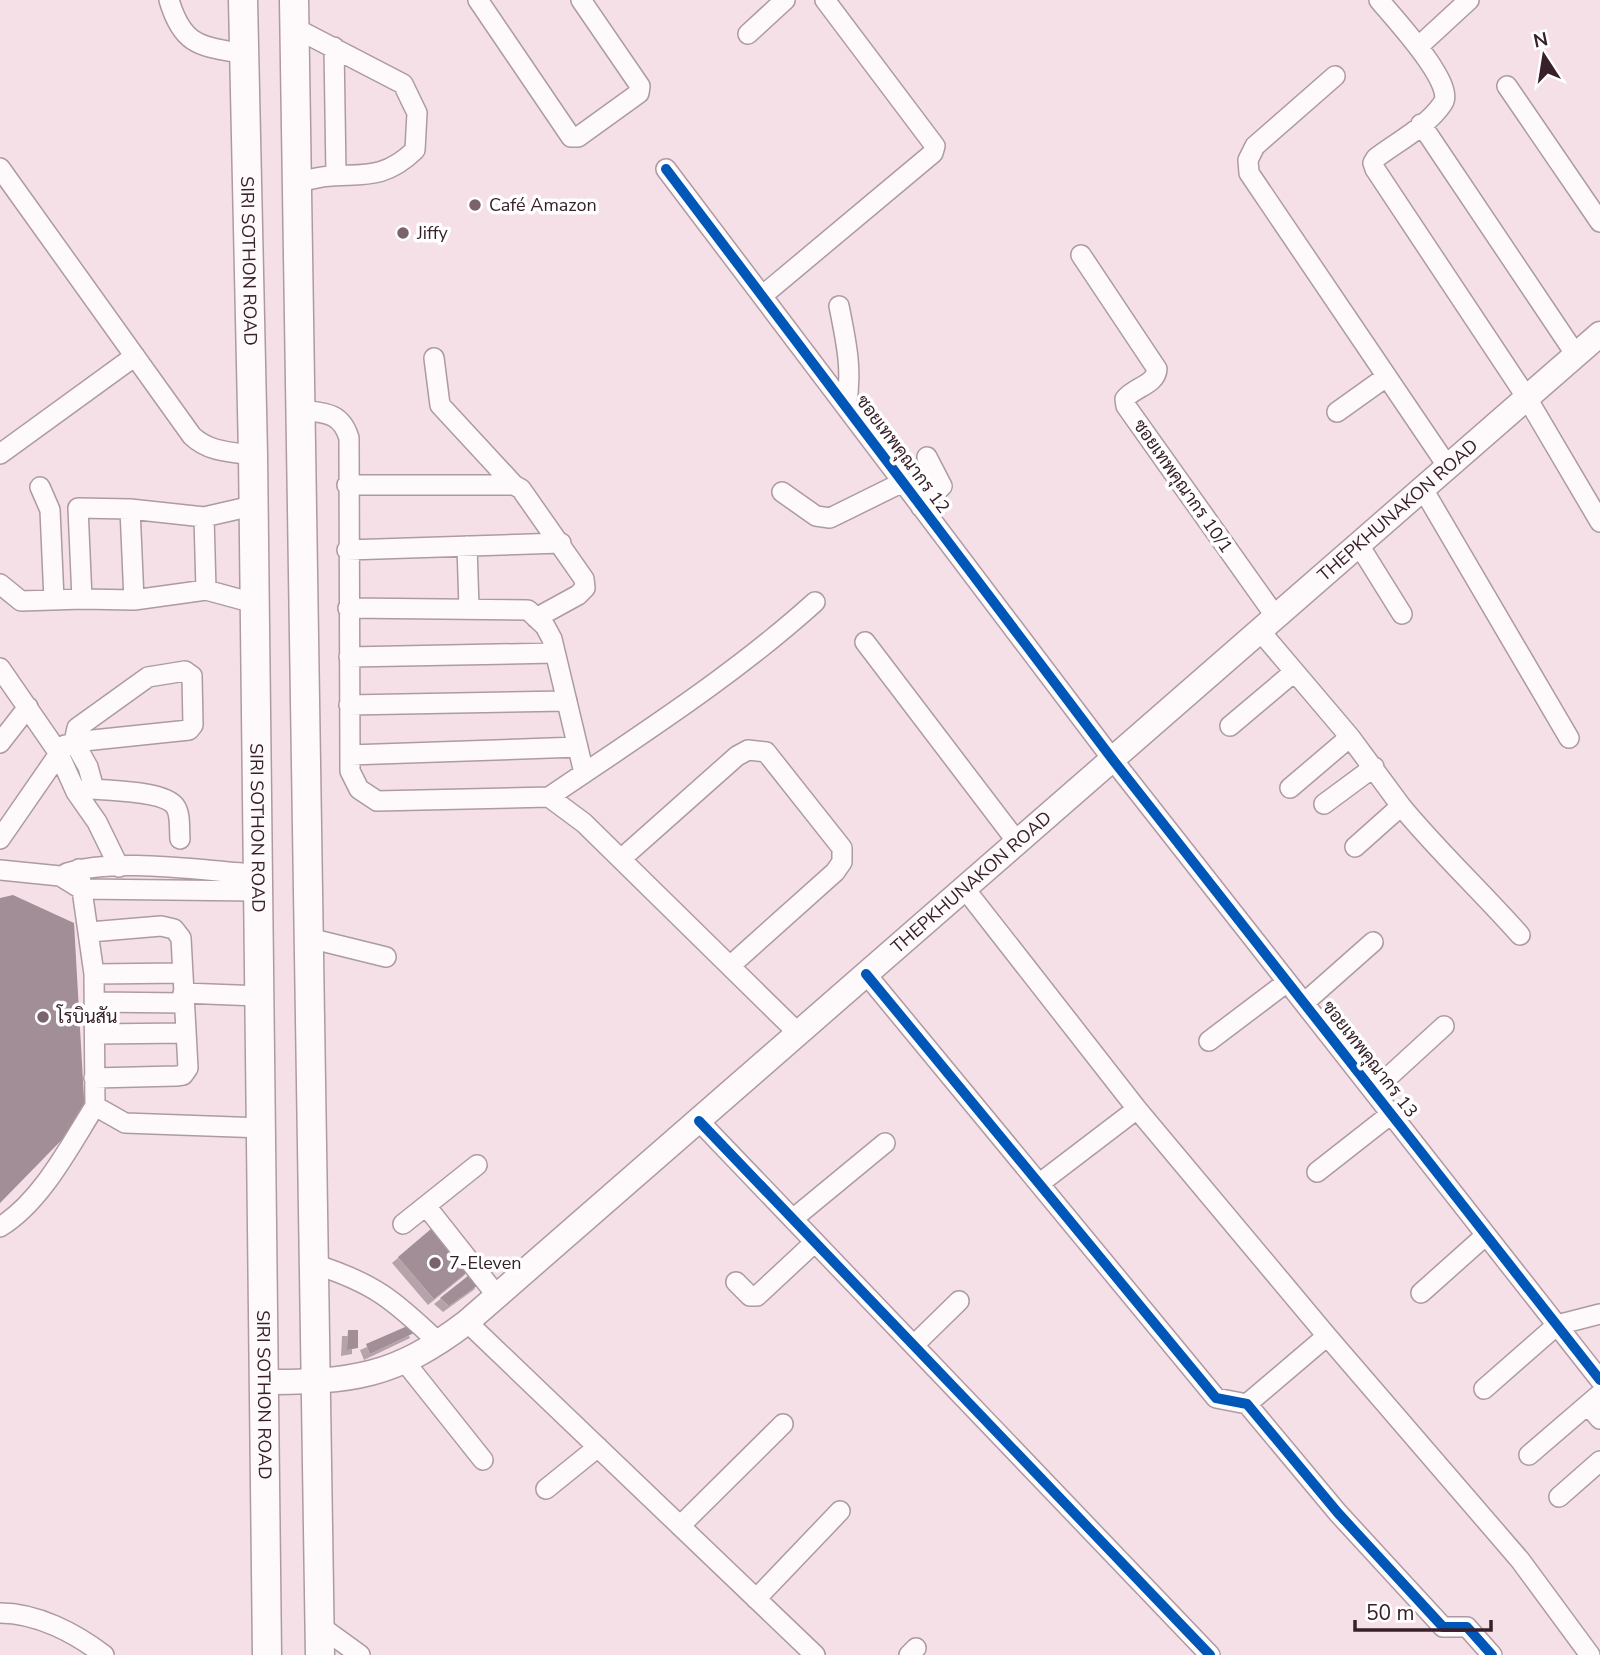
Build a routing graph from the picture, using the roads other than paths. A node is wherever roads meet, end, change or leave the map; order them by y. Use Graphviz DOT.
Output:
graph roads {
  1 [pos="169,0"];
  2 [pos="243,0"];
  3 [pos="478,0"];
  4 [pos="581,0"];
  5 [pos="785,0"];
  6 [pos="825,0"];
  7 [pos="1379,0"];
  8 [pos="1469,0"];
  9 [pos="294,14"];
  10 [pos="748,34"];
  11 [pos="334,47"];
  12 [pos="1418,47"];
  13 [pos="244,54"];
  14 [pos="1335,76"];
  15 [pos="1507,86"];
  16 [pos="1421,124"];
  17 [pos="0,168"];
  18 [pos="666,169"];
  19 [pos="336,175"];
  20 [pos="297,184"];
  21 [pos="1600,222"];
  22 [pos="1082,255"];
  23 [pos="762,296"];
  24 [pos="839,306"];
  25 [pos="1600,334"];
  26 [pos="1576,355"];
  27 [pos="135,356"];
  28 [pos="434,359"];
  29 [pos="1385,377"];
  30 [pos="1527,398"];
  31 [pos="846,407"];
  32 [pos="301,410"];
  33 [pos="1337,412"];
  34 [pos="0,454"];
  35 [pos="253,455"];
  36 [pos="927,457"];
  37 [pos="1448,467"];
  38 [pos="903,482"];
  39 [pos="347,485"];
  40 [pos="514,485"];
  41 [pos="40,487"];
  42 [pos="1423,489"];
  43 [pos="782,492"];
  44 [pos="252,506"];
  45 [pos="921,507"];
  46 [pos="78,508"];
  47 [pos="130,509"];
  48 [pos="50,510"];
  49 [pos="204,517"];
  50 [pos="1600,522"];
  51 [pos="561,542"];
  52 [pos="467,545"];
  53 [pos="1359,545"];
  54 [pos="347,550"];
  55 [pos="0,584"];
  56 [pos="206,590"];
  57 [pos="82,599"];
  58 [pos="54,600"];
  59 [pos="134,600"];
  60 [pos="815,602"];
  61 [pos="254,603"];
  62 [pos="348,608"];
  63 [pos="469,608"];
  64 [pos="1402,614"];
  65 [pos="536,618"];
  66 [pos="1268,624"];
  67 [pos="864,642"];
  68 [pos="555,653"];
  69 [pos="349,657"];
  70 [pos="0,668"];
  71 [pos="1294,672"];
  72 [pos="567,701"];
  73 [pos="349,705"];
  74 [pos="28,707"];
  75 [pos="1230,726"];
  76 [pos="1350,737"];
  77 [pos="1569,738"];
  78 [pos="0,743"];
  79 [pos="68,743"];
  80 [pos="578,747"];
  81 [pos="350,755"];
  82 [pos="1113,760"];
  83 [pos="1374,767"];
  84 [pos="584,773"];
  85 [pos="1290,788"];
  86 [pos="85,791"];
  87 [pos="549,797"];
  88 [pos="1324,804"];
  89 [pos="1401,806"];
  90 [pos="0,839"];
  91 [pos="180,839"];
  92 [pos="1018,843"];
  93 [pos="1355,847"];
  94 [pos="621,859"];
  95 [pos="119,867"];
  96 [pos="0,870"];
  97 [pos="80,879"];
  98 [pos="256,882"];
  99 [pos="965,889"];
  100 [pos="90,932"];
  101 [pos="1520,935"];
  102 [pos="309,938"];
  103 [pos="1373,942"];
  104 [pos="387,957"];
  105 [pos="730,966"];
  106 [pos="182,973"];
  107 [pos="94,974"];
  108 [pos="866,974"];
  109 [pos="1287,982"];
  110 [pos="259,996"];
  111 [pos="183,998"];
  112 [pos="96,1002"];
  113 [pos="1304,1003"];
  114 [pos="1444,1026"];
  115 [pos="185,1032"];
  116 [pos="96,1034"];
  117 [pos="799,1034"];
  118 [pos="1209,1041"];
  119 [pos="94,1078"];
  120 [pos="1373,1091"];
  121 [pos="95,1106"];
  122 [pos="1137,1109"];
  123 [pos="1391,1114"];
  124 [pos="699,1121"];
  125 [pos="261,1128"];
  126 [pos="885,1143"];
  127 [pos="477,1165"];
  128 [pos="1317,1172"];
  129 [pos="1040,1184"];
  130 [pos="426,1206"];
  131 [pos="794,1219"];
  132 [pos="403,1224"];
  133 [pos="0,1227"];
  134 [pos="1486,1235"];
  135 [pos="815,1242"];
  136 [pos="314,1264"];
  137 [pos="736,1282"];
  138 [pos="1421,1293"];
  139 [pos="498,1297"];
  140 [pos="959,1301"];
  141 [pos="1600,1314"];
  142 [pos="467,1322"];
  143 [pos="1557,1325"];
  144 [pos="1327,1336"];
  145 [pos="439,1343"];
  146 [pos="914,1345"];
  147 [pos="405,1362"];
  148 [pos="1600,1380"];
  149 [pos="264,1382"];
  150 [pos="316,1382"];
  151 [pos="1484,1389"];
  152 [pos="1247,1404"];
  153 [pos="1596,1406"];
  154 [pos="783,1424"];
  155 [pos="598,1447"];
  156 [pos="1529,1455"];
  157 [pos="483,1460"];
  158 [pos="1600,1461"];
  159 [pos="546,1489"];
  160 [pos="1559,1497"];
  161 [pos="840,1511"];
  162 [pos="680,1526"];
  163 [pos="756,1599"];
  164 [pos="0,1613"];
  165 [pos="320,1626"];
  166 [pos="104,1655"];
  167 [pos="267,1655"];
  168 [pos="320,1655"];
  169 [pos="360,1655"];
  170 [pos="815,1655"];
  171 [pos="1210,1655"];
  172 [pos="1492,1655"];
  173 [pos="1590,1655"];
  1 -- 13 [label="street"];
  2 -- 13 [label="highway, SIRI SOTHON ROAD"];
  3 -- 4 [label="street"];
  5 -- 10 [label="street"];
  6 -- 23 [label="street"];
  7 -- 12 [label="street"];
  8 -- 12 [label="street"];
  9 -- 11 [label="street"];
  9 -- 20 [label="highway"];
  11 -- 19 [label="street"];
  11 -- 19 [label="street"];
  12 -- 16 [label="street"];
  13 -- 35 [label="highway, SIRI SOTHON ROAD"];
  14 -- 29 [label="street"];
  15 -- 21 [label="street"];
  16 -- 26 [label="street"];
  16 -- 30 [label="street"];
  17 -- 27 [label="street"];
  18 -- 23 [label="street, ซอยเทพคุณากร 12"];
  19 -- 20 [label="street"];
  20 -- 32 [label="highway"];
  22 -- 66 [label="street, ซอยเทพคุณากร 10/1"];
  23 -- 31 [label="street, ซอยเทพคุณากร 12"];
  24 -- 31 [label="street"];
  25 -- 26 [label="main road, THEPKHUNAKON ROAD"];
  26 -- 30 [label="main road, THEPKHUNAKON ROAD"];
  27 -- 34 [label="street"];
  27 -- 35 [label="street"];
  28 -- 40 [label="street"];
  29 -- 33 [label="street"];
  29 -- 37 [label="street"];
  30 -- 37 [label="main road, THEPKHUNAKON ROAD"];
  30 -- 50 [label="street"];
  31 -- 38 [label="street, ซอยเทพคุณากร 12"];
  32 -- 39 [label="street"];
  32 -- 102 [label="highway"];
  35 -- 44 [label="highway, SIRI SOTHON ROAD"];
  36 -- 45 [label="street"];
  37 -- 42 [label="main road, THEPKHUNAKON ROAD"];
  38 -- 43 [label="street"];
  38 -- 45 [label="street, ซอยเทพคุณากร 12"];
  39 -- 40 [label="street"];
  39 -- 54 [label="street"];
  40 -- 51 [label="street"];
  41 -- 48 [label="street"];
  42 -- 53 [label="main road, THEPKHUNAKON ROAD"];
  42 -- 77 [label="street"];
  44 -- 49 [label="street"];
  44 -- 61 [label="highway, SIRI SOTHON ROAD"];
  45 -- 82 [label="street, ซอยเทพคุณากร 12"];
  46 -- 47 [label="street"];
  46 -- 48 [label="street"];
  46 -- 57 [label="street"];
  47 -- 49 [label="street"];
  47 -- 59 [label="street"];
  48 -- 58 [label="street"];
  49 -- 56 [label="street"];
  51 -- 52 [label="street"];
  51 -- 65 [label="street"];
  52 -- 54 [label="street"];
  52 -- 63 [label="street"];
  53 -- 64 [label="street"];
  53 -- 66 [label="main road, THEPKHUNAKON ROAD"];
  54 -- 62 [label="street"];
  55 -- 58 [label="street"];
  56 -- 59 [label="street"];
  56 -- 61 [label="street"];
  57 -- 58 [label="street"];
  57 -- 59 [label="street"];
  60 -- 84 [label="street"];
  61 -- 98 [label="highway, SIRI SOTHON ROAD"];
  62 -- 63 [label="street"];
  62 -- 69 [label="street"];
  63 -- 65 [label="street"];
  65 -- 68 [label="street"];
  66 -- 71 [label="street"];
  66 -- 82 [label="main road, THEPKHUNAKON ROAD"];
  67 -- 92 [label="street"];
  68 -- 69 [label="street"];
  68 -- 72 [label="street"];
  69 -- 73 [label="street"];
  70 -- 74 [label="street"];
  71 -- 75 [label="street"];
  71 -- 76 [label="street"];
  72 -- 73 [label="street"];
  72 -- 80 [label="street"];
  73 -- 81 [label="street"];
  74 -- 78 [label="street"];
  74 -- 79 [label="street"];
  76 -- 83 [label="street"];
  76 -- 85 [label="street"];
  79 -- 79 [label="street"];
  79 -- 86 [label="street"];
  79 -- 90 [label="street"];
  80 -- 81 [label="street"];
  80 -- 84 [label="street"];
  81 -- 87 [label="street"];
  82 -- 92 [label="main road, THEPKHUNAKON ROAD"];
  82 -- 109 [label="street, ซอยเทพคุณากร 13"];
  83 -- 88 [label="street"];
  83 -- 89 [label="street"];
  84 -- 87 [label="street"];
  86 -- 91 [label="street"];
  86 -- 95 [label="street"];
  87 -- 94 [label="street"];
  89 -- 93 [label="street"];
  89 -- 101 [label="street"];
  92 -- 99 [label="main road, THEPKHUNAKON ROAD"];
  94 -- 105 [label="street"];
  94 -- 105 [label="street"];
  95 -- 97 [label="street"];
  95 -- 98 [label="street"];
  96 -- 97 [label="street"];
  97 -- 98 [label="street"];
  97 -- 100 [label="street"];
  98 -- 110 [label="highway, SIRI SOTHON ROAD"];
  99 -- 108 [label="main road, THEPKHUNAKON ROAD"];
  99 -- 122 [label="street"];
  100 -- 106 [label="street"];
  100 -- 107 [label="street"];
  102 -- 104 [label="street"];
  102 -- 136 [label="highway"];
  103 -- 113 [label="street"];
  105 -- 117 [label="street"];
  106 -- 107 [label="street"];
  106 -- 111 [label="street"];
  107 -- 112 [label="street"];
  108 -- 117 [label="main road, THEPKHUNAKON ROAD"];
  108 -- 129 [label="street"];
  109 -- 113 [label="street, ซอยเทพคุณากร 13"];
  109 -- 118 [label="street"];
  110 -- 111 [label="street"];
  110 -- 125 [label="highway, SIRI SOTHON ROAD"];
  111 -- 112 [label="street"];
  111 -- 115 [label="street"];
  112 -- 116 [label="street"];
  113 -- 120 [label="street, ซอยเทพคุณากร 13"];
  114 -- 120 [label="street"];
  115 -- 116 [label="street"];
  115 -- 119 [label="street"];
  116 -- 119 [label="street"];
  117 -- 124 [label="main road, THEPKHUNAKON ROAD"];
  119 -- 121 [label="street"];
  120 -- 123 [label="street, ซอยเทพคุณากร 13"];
  121 -- 125 [label="street"];
  121 -- 133 [label="street"];
  122 -- 129 [label="street"];
  122 -- 144 [label="street"];
  123 -- 128 [label="street"];
  123 -- 134 [label="street, ซอยเทพคุณากร 13"];
  124 -- 131 [label="street"];
  124 -- 139 [label="main road, THEPKHUNAKON ROAD"];
  125 -- 149 [label="highway, SIRI SOTHON ROAD"];
  126 -- 131 [label="street"];
  127 -- 130 [label="street"];
  129 -- 152 [label="street"];
  130 -- 132 [label="street"];
  130 -- 139 [label="street"];
  131 -- 135 [label="street"];
  134 -- 138 [label="street"];
  134 -- 143 [label="street, ซอยเทพคุณากร 13"];
  135 -- 137 [label="street"];
  135 -- 146 [label="street"];
  136 -- 145 [label="street"];
  136 -- 150 [label="highway"];
  139 -- 142 [label="main road, THEPKHUNAKON ROAD"];
  140 -- 146 [label="street"];
  141 -- 143 [label="street"];
  142 -- 145 [label="main road, THEPKHUNAKON ROAD"];
  142 -- 155 [label="street"];
  143 -- 148 [label="street, ซอยเทพคุณากร 13"];
  143 -- 151 [label="street"];
  144 -- 152 [label="street"];
  144 -- 173 [label="street"];
  145 -- 147 [label="main road, THEPKHUNAKON ROAD"];
  146 -- 171 [label="street"];
  147 -- 150 [label="main road, THEPKHUNAKON ROAD"];
  147 -- 157 [label="street"];
  149 -- 150 [label="main road, THEPKHUNAKON ROAD"];
  149 -- 167 [label="highway, SIRI SOTHON ROAD"];
  150 -- 165 [label="highway"];
  152 -- 172 [label="street"];
  153 -- 156 [label="street"];
  154 -- 162 [label="street"];
  155 -- 159 [label="street"];
  155 -- 162 [label="street"];
  158 -- 160 [label="street"];
  161 -- 163 [label="street"];
  162 -- 163 [label="street"];
  163 -- 170 [label="street"];
  164 -- 166 [label="street"];
  165 -- 168 [label="highway"];
  165 -- 169 [label="street"];
}
